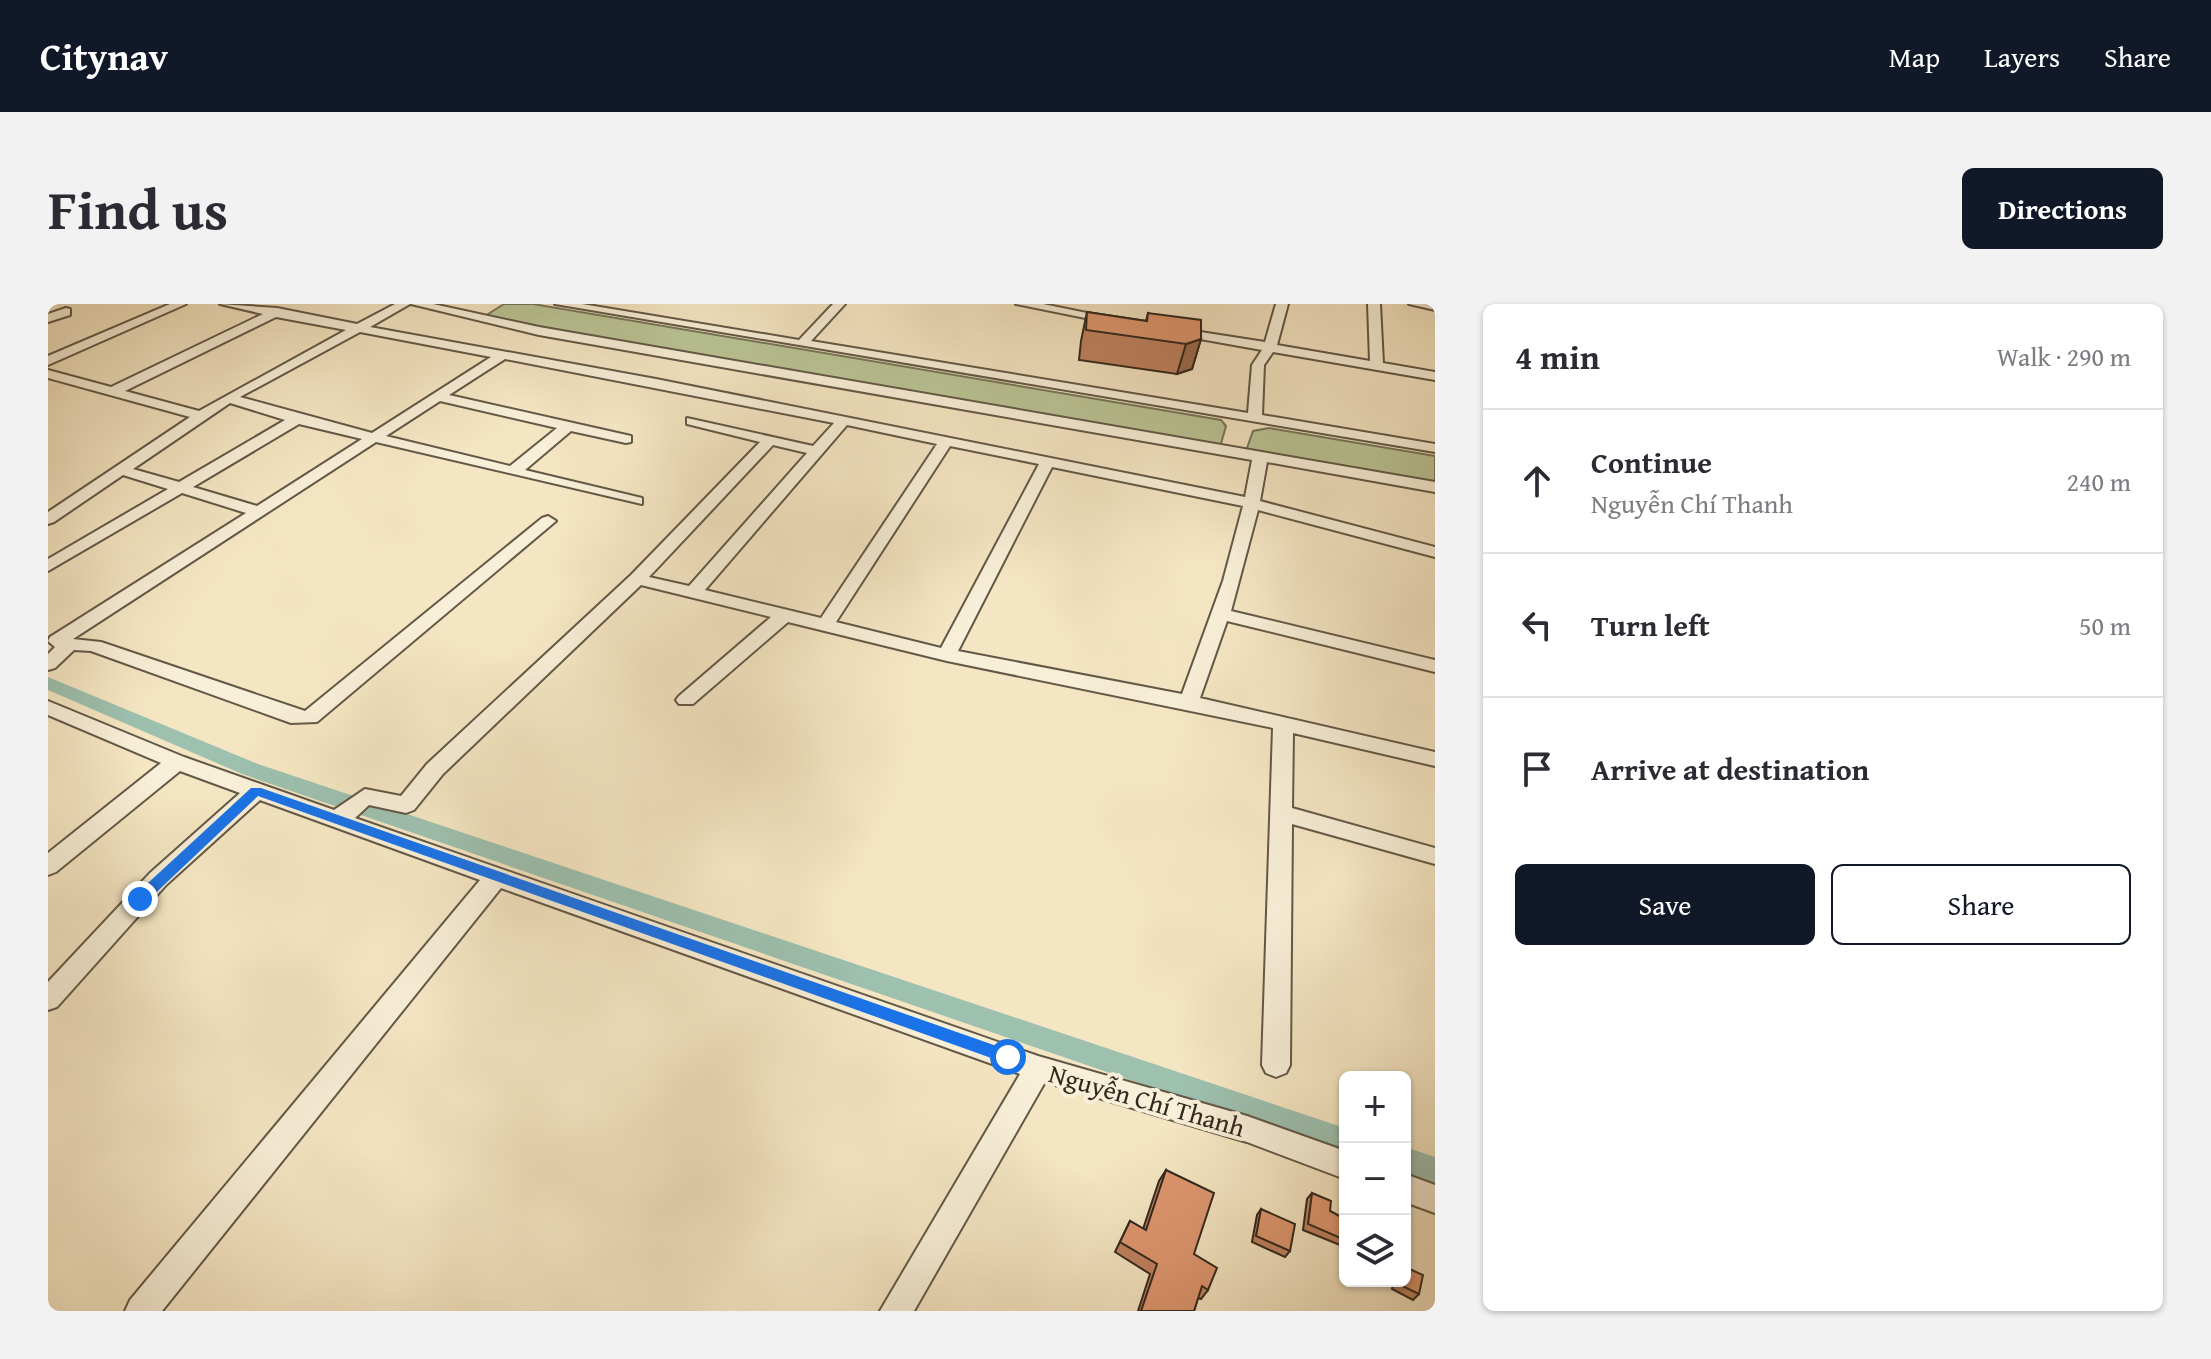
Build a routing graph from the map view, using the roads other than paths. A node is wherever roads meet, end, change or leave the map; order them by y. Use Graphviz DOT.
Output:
graph roads {
  1 [pos="180,304"];
  2 [pos="226,304"];
  3 [pos="404,304"];
  4 [pos="417,304"];
  5 [pos="561,304"];
  6 [pos="839,304"];
  7 [pos="1022,304"];
  8 [pos="1282,304"];
  9 [pos="1374,304"];
  10 [pos="1415,304"];
  11 [pos="1435,306"];
  12 [pos="66,312"];
  13 [pos="277,312"];
  14 [pos="48,318"];
  15 [pos="1132,323"];
  16 [pos="359,327"];
  17 [pos="1163,329"];
  18 [pos="802,344"];
  19 [pos="520,345"];
  20 [pos="1270,347"];
  21 [pos="48,361"];
  22 [pos="1377,365"];
  23 [pos="48,374"];
  24 [pos="1435,376"];
  25 [pos="114,391"];
  26 [pos="434,396"];
  27 [pos="228,398"];
  28 [pos="201,416"];
  29 [pos="1253,418"];
  30 [pos="297,419"];
  31 [pos="692,421"];
  32 [pos="842,422"];
  33 [pos="568,426"];
  34 [pos="371,437"];
  35 [pos="626,439"];
  36 [pos="769,441"];
  37 [pos="945,442"];
  38 [pos="1435,448"];
  39 [pos="815,451"];
  40 [pos="1236,452"];
  41 [pos="1260,457"];
  42 [pos="1047,463"];
  43 [pos="515,470"];
  44 [pos="125,471"];
  45 [pos="1435,487"];
  46 [pos="181,488"];
  47 [pos="636,501"];
  48 [pos="1254,504"];
  49 [pos="257,511"];
  50 [pos="48,519"];
  51 [pos="548,521"];
  52 [pos="1435,552"];
  53 [pos="48,566"];
  54 [pos="637,579"];
  55 [pos="692,594"];
  56 [pos="1221,614"];
  57 [pos="784,616"];
  58 [pos="824,627"];
  59 [pos="58,639"];
  60 [pos="947,655"];
  61 [pos="48,664"];
  62 [pos="1435,666"];
  63 [pos="686,700"];
  64 [pos="1189,702"];
  65 [pos="48,707"];
  66 [pos="1283,725"];
  67 [pos="1435,759"];
  68 [pos="177,762"];
  69 [pos="256,791"];
  70 [pos="348,811"];
  71 [pos="1284,814"];
  72 [pos="1435,856"];
  73 [pos="48,866"];
  74 [pos="496,877"];
  75 [pos="48,999"];
  76 [pos="1276,1065"];
  77 [pos="1038,1068"];
  78 [pos="1339,1163"];
  79 [pos="1411,1190"];
  80 [pos="1435,1199"];
  81 [pos="141,1311"];
  82 [pos="896,1311"];
  1 -- 21 [label="street"];
  2 -- 13 [label="street"];
  3 -- 16 [label="street"];
  4 -- 19 [label="street"];
  5 -- 18 [label="street"];
  6 -- 18 [label="street"];
  7 -- 15 [label="street"];
  8 -- 20 [label="street"];
  9 -- 22 [label="street"];
  10 -- 11 [label="street"];
  12 -- 14 [label="street"];
  13 -- 16 [label="street"];
  13 -- 25 [label="street"];
  16 -- 19 [label="street"];
  16 -- 27 [label="street"];
  17 -- 20 [label="street"];
  18 -- 29 [label="street"];
  19 -- 26 [label="street"];
  19 -- 32 [label="street"];
  19 -- 40 [label="street"];
  20 -- 22 [label="street"];
  20 -- 29 [label="street"];
  22 -- 24 [label="street"];
  23 -- 25 [label="street"];
  25 -- 28 [label="street"];
  26 -- 33 [label="street"];
  26 -- 34 [label="street"];
  27 -- 28 [label="street"];
  27 -- 30 [label="street"];
  28 -- 44 [label="street"];
  29 -- 38 [label="street"];
  29 -- 40 [label="street"];
  30 -- 34 [label="street"];
  30 -- 46 [label="street"];
  31 -- 36 [label="street"];
  32 -- 37 [label="street"];
  32 -- 39 [label="street"];
  33 -- 35 [label="street"];
  33 -- 43 [label="street"];
  34 -- 43 [label="street"];
  34 -- 49 [label="street"];
  36 -- 39 [label="street"];
  36 -- 54 [label="street"];
  37 -- 42 [label="street"];
  37 -- 58 [label="street"];
  39 -- 55 [label="street"];
  40 -- 41 [label="street"];
  41 -- 45 [label="street"];
  41 -- 48 [label="street"];
  42 -- 48 [label="street"];
  42 -- 60 [label="street"];
  43 -- 47 [label="street"];
  44 -- 46 [label="street"];
  44 -- 50 [label="street"];
  46 -- 49 [label="street"];
  46 -- 53 [label="street"];
  48 -- 52 [label="street"];
  48 -- 56 [label="street"];
  49 -- 59 [label="street"];
  51 -- 59 [label="street"];
  54 -- 55 [label="street"];
  54 -- 70 [label="street"];
  55 -- 57 [label="street"];
  56 -- 62 [label="street"];
  56 -- 64 [label="street"];
  57 -- 58 [label="street"];
  57 -- 63 [label="street"];
  58 -- 60 [label="street"];
  59 -- 61 [label="street"];
  60 -- 64 [label="street"];
  64 -- 66 [label="street"];
  65 -- 68 [label="street, Nguyễn Chí Thanh"];
  66 -- 67 [label="street"];
  66 -- 71 [label="street"];
  68 -- 69 [label="street, Nguyễn Chí Thanh"];
  68 -- 73 [label="street"];
  69 -- 70 [label="street, Nguyễn Chí Thanh"];
  69 -- 75 [label="street"];
  70 -- 74 [label="street, Nguyễn Chí Thanh"];
  71 -- 72 [label="street"];
  71 -- 76 [label="street"];
  74 -- 77 [label="street, Nguyễn Chí Thanh"];
  74 -- 81 [label="street"];
  77 -- 78 [label="street, Nguyễn Chí Thanh"];
  77 -- 82 [label="street"];
  79 -- 80 [label="street"];
}
